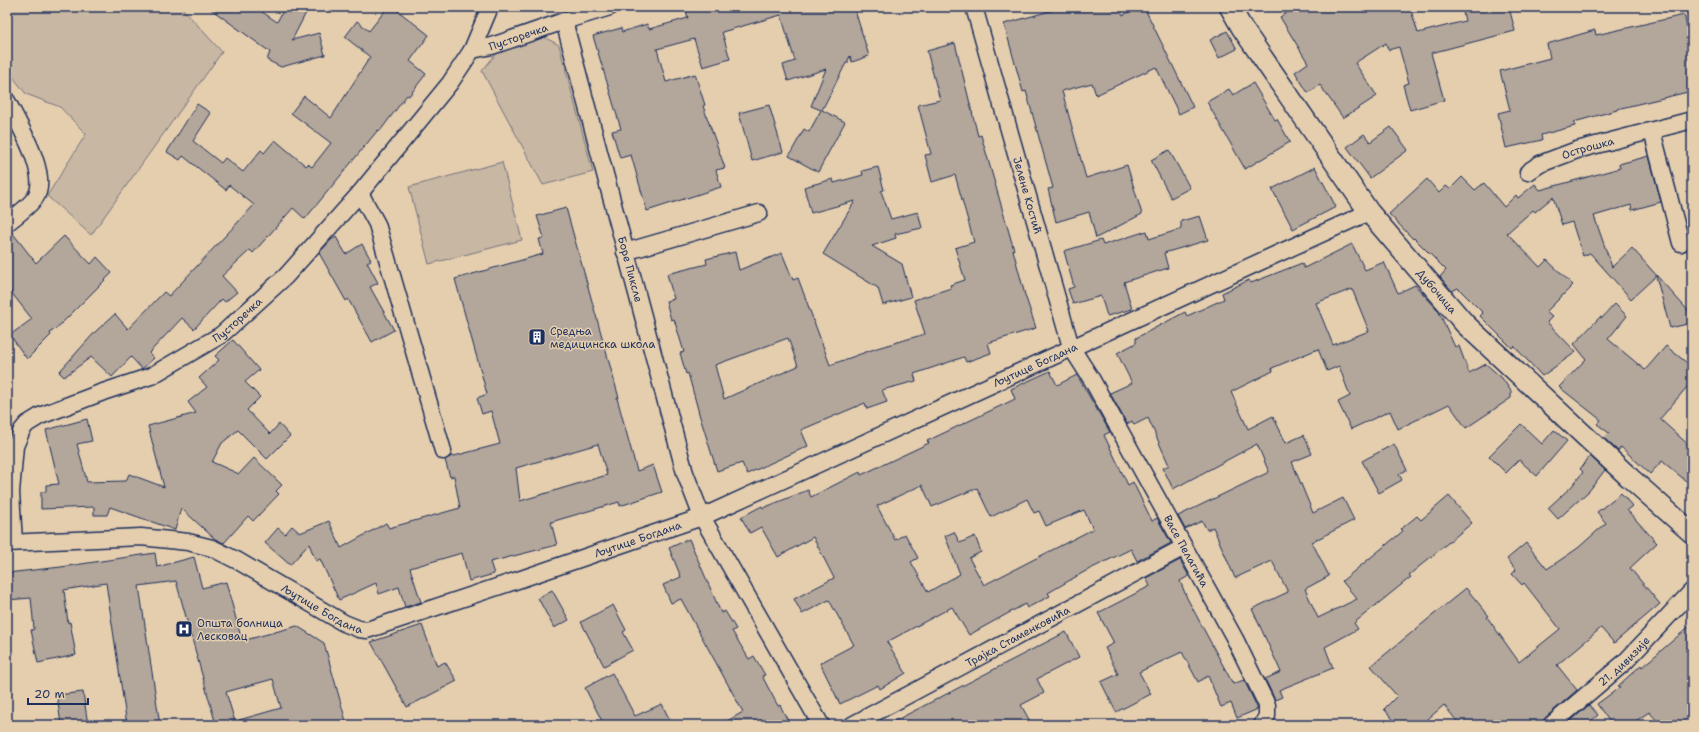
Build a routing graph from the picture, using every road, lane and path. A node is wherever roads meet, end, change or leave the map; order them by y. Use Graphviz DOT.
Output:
graph roads {
  1 [pos="490,7"];
  2 [pos="610,7"];
  3 [pos="974,7"];
  4 [pos="1230,7"];
  5 [pos="564,21"];
  6 [pos="472,50"];
  7 [pos="7,101"];
  8 [pos="1692,120"];
  9 [pos="1652,131"];
  10 [pos="1528,172"];
  11 [pos="360,193"];
  12 [pos="1369,212"];
  13 [pos="759,213"];
  14 [pos="7,223"];
  15 [pos="1681,243"];
  16 [pos="625,252"];
  17 [pos="1071,347"];
  18 [pos="1092,380"];
  19 [pos="443,451"];
  20 [pos="702,517"];
  21 [pos="1692,533"];
  22 [pos="10,542"];
  23 [pos="1184,547"];
  24 [pos="1692,591"];
  25 [pos="821,725"];
  26 [pos="852,725"];
  27 [pos="1262,725"];
  28 [pos="1551,725"];
  1 -- 6 [label="street, Пусторечка"];
  2 -- 5 [label="street, Пусторечка"];
  3 -- 17 [label="street, Јелене Костић"];
  4 -- 12 [label="street, Дубочица"];
  5 -- 6 [label="street, Пусторечка"];
  5 -- 16 [label="street, Боре Пиксле"];
  6 -- 11 [label="street, Пусторечка"];
  7 -- 14 [label="street"];
  8 -- 9 [label="street, Острошка"];
  9 -- 10 [label="street, Острошка"];
  9 -- 15 [label="street"];
  11 -- 19 [label="street"];
  11 -- 22 [label="street, Пусторечка"];
  12 -- 17 [label="street, Љутице Богдана"];
  12 -- 21 [label="street, Дубочица"];
  13 -- 16 [label="street"];
  16 -- 20 [label="street, Боре Пиксле"];
  17 -- 18 [label="street, Јелене Костић"];
  17 -- 20 [label="street, Љутице Богдана"];
  18 -- 23 [label="street, Васе Пелагића"];
  20 -- 22 [label="street, Љутице Богдана"];
  20 -- 25 [label="street"];
  23 -- 26 [label="street, Трајка Стаменковића"];
  23 -- 27 [label="street, Васе Пелагића"];
  24 -- 28 [label="street, 21. дивизије"];
}
